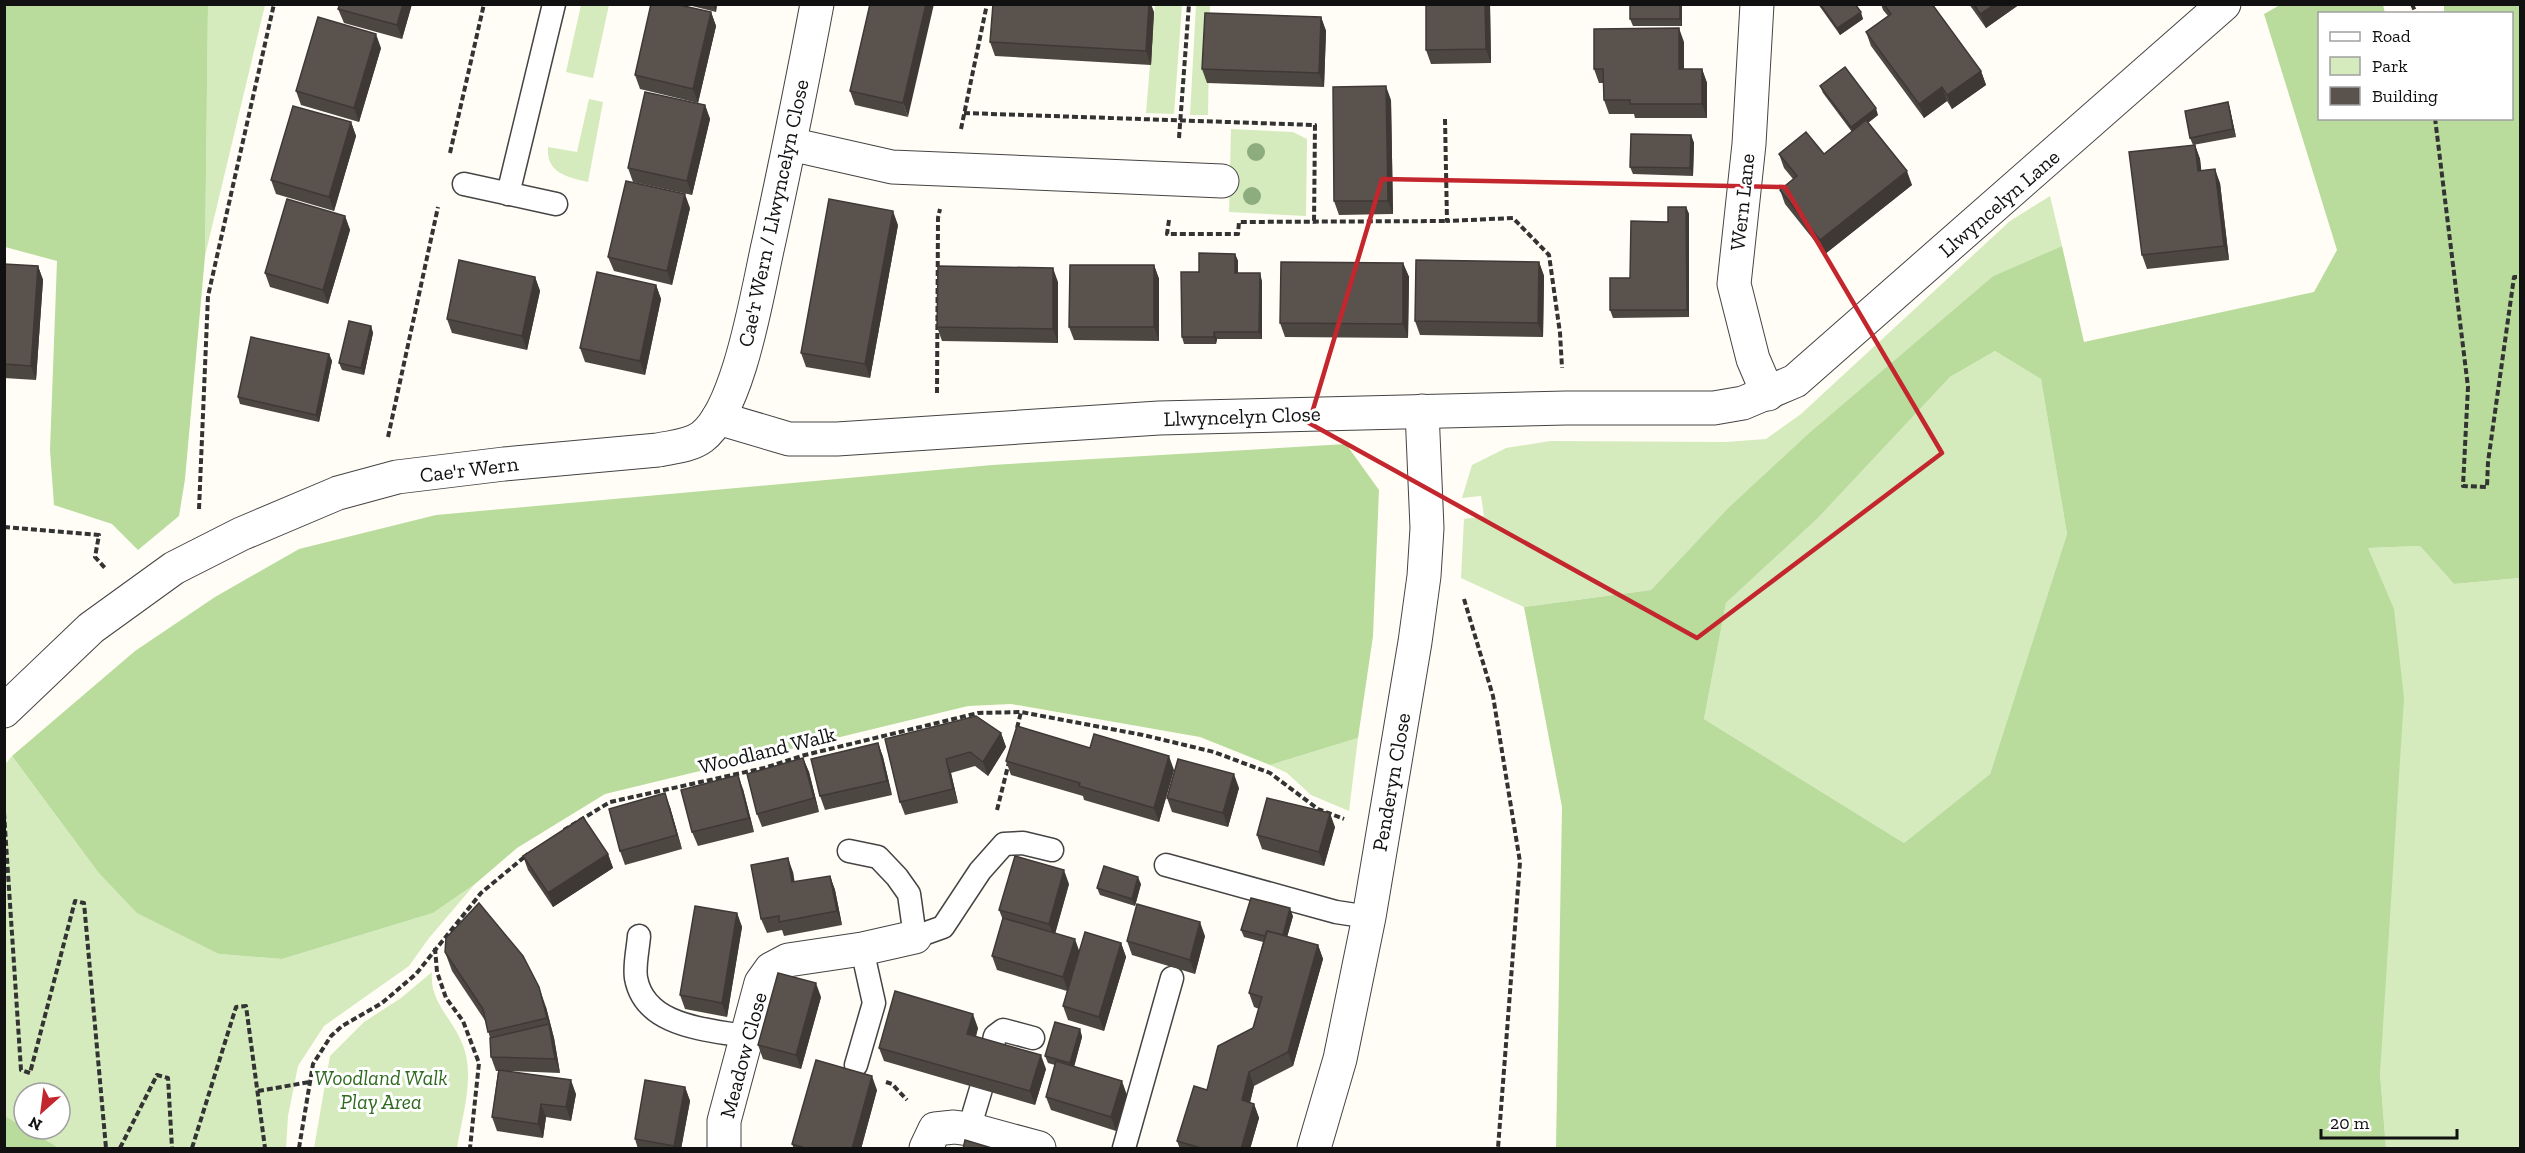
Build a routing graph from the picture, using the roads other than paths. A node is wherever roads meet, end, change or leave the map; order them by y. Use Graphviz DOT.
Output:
graph roads {
  1 [pos="554,4"];
  2 [pos="817,4"];
  3 [pos="1757,4"];
  4 [pos="2224,4"];
  5 [pos="790,144"];
  6 [pos="1222,181"];
  7 [pos="464,184"];
  8 [pos="508,194"];
  9 [pos="556,204"];
  10 [pos="1768,394"];
  11 [pos="1422,411"];
  12 [pos="718,417"];
  13 [pos="4,711"];
  14 [pos="1052,850"];
  15 [pos="849,851"];
  16 [pos="1166,866"];
  17 [pos="1369,917"];
  18 [pos="639,936"];
  19 [pos="915,937"];
  20 [pos="862,949"];
  21 [pos="1172,978"];
  22 [pos="748,1037"];
  23 [pos="1033,1038"];
  24 [pos="991,1054"];
  25 [pos="856,1065"];
  26 [pos="981,1089"];
  27 [pos="969,1129"];
  28 [pos="930,1139"];
  29 [pos="724,1149"];
  30 [pos="1039,1149"];
  31 [pos="1124,1149"];
  32 [pos="1314,1149"];
  1 -- 8 [label="lane"];
  2 -- 5 [label="street, Cae'r Wern / Llwyncelyn Close"];
  3 -- 10 [label="street, Wern Lane"];
  4 -- 10 [label="street, Llwyncelyn Lane"];
  5 -- 6 [label="street"];
  5 -- 12 [label="street, Cae'r Wern / Llwyncelyn Close"];
  7 -- 8 [label="lane"];
  8 -- 9 [label="lane"];
  10 -- 11 [label="street, Llwyncelyn Close"];
  11 -- 12 [label="street, Llwyncelyn Close"];
  11 -- 17 [label="street, Penderyn Close"];
  12 -- 13 [label="street, Cae'r Wern"];
  14 -- 19 [label="lane"];
  15 -- 19 [label="lane"];
  16 -- 17 [label="lane"];
  17 -- 32 [label="street, Penderyn Close"];
  18 -- 22 [label="lane"];
  19 -- 20 [label="street, Meadow Close"];
  20 -- 22 [label="street, Meadow Close"];
  20 -- 25 [label="lane"];
  21 -- 31 [label="lane"];
  22 -- 29 [label="street, Meadow Close"];
  23 -- 24 [label="lane"];
  26 -- 27 [label="lane"];
  27 -- 28 [label="street"];
  27 -- 30 [label="street"];
}
